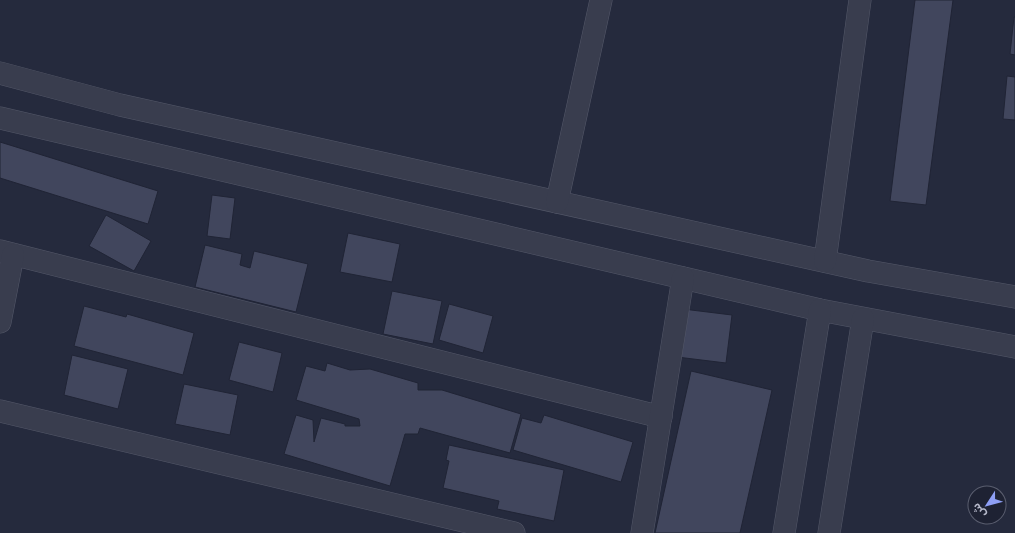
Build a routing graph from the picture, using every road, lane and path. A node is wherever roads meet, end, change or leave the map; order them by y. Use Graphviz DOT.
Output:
graph roads {
  1 [pos="860,0"];
  2 [pos="597,1"];
  3 [pos="0,73"];
  4 [pos="0,118"];
  5 [pos="557,202"];
  6 [pos="7,253"];
  7 [pos="825,261"];
  8 [pos="683,278"];
  9 [pos="1015,298"];
  10 [pos="820,310"];
  11 [pos="863,319"];
  12 [pos="0,322"];
  13 [pos="1015,347"];
  14 [pos="0,411"];
  15 [pos="660,417"];
  16 [pos="482,529"];
  17 [pos="514,533"];
  18 [pos="642,533"];
  19 [pos="784,533"];
  20 [pos="829,533"];
  1 -- 7 [label="street"];
  2 -- 5 [label="street"];
  3 -- 5 [label="street"];
  4 -- 8 [label="street"];
  5 -- 7 [label="street"];
  6 -- 12 [label="street"];
  6 -- 15 [label="street"];
  7 -- 9 [label="street"];
  8 -- 10 [label="street"];
  8 -- 15 [label="street"];
  10 -- 11 [label="street"];
  10 -- 19 [label="street"];
  11 -- 13 [label="street"];
  11 -- 20 [label="street"];
  14 -- 16 [label="street"];
  15 -- 18 [label="street"];
  16 -- 17 [label="street"];
}
